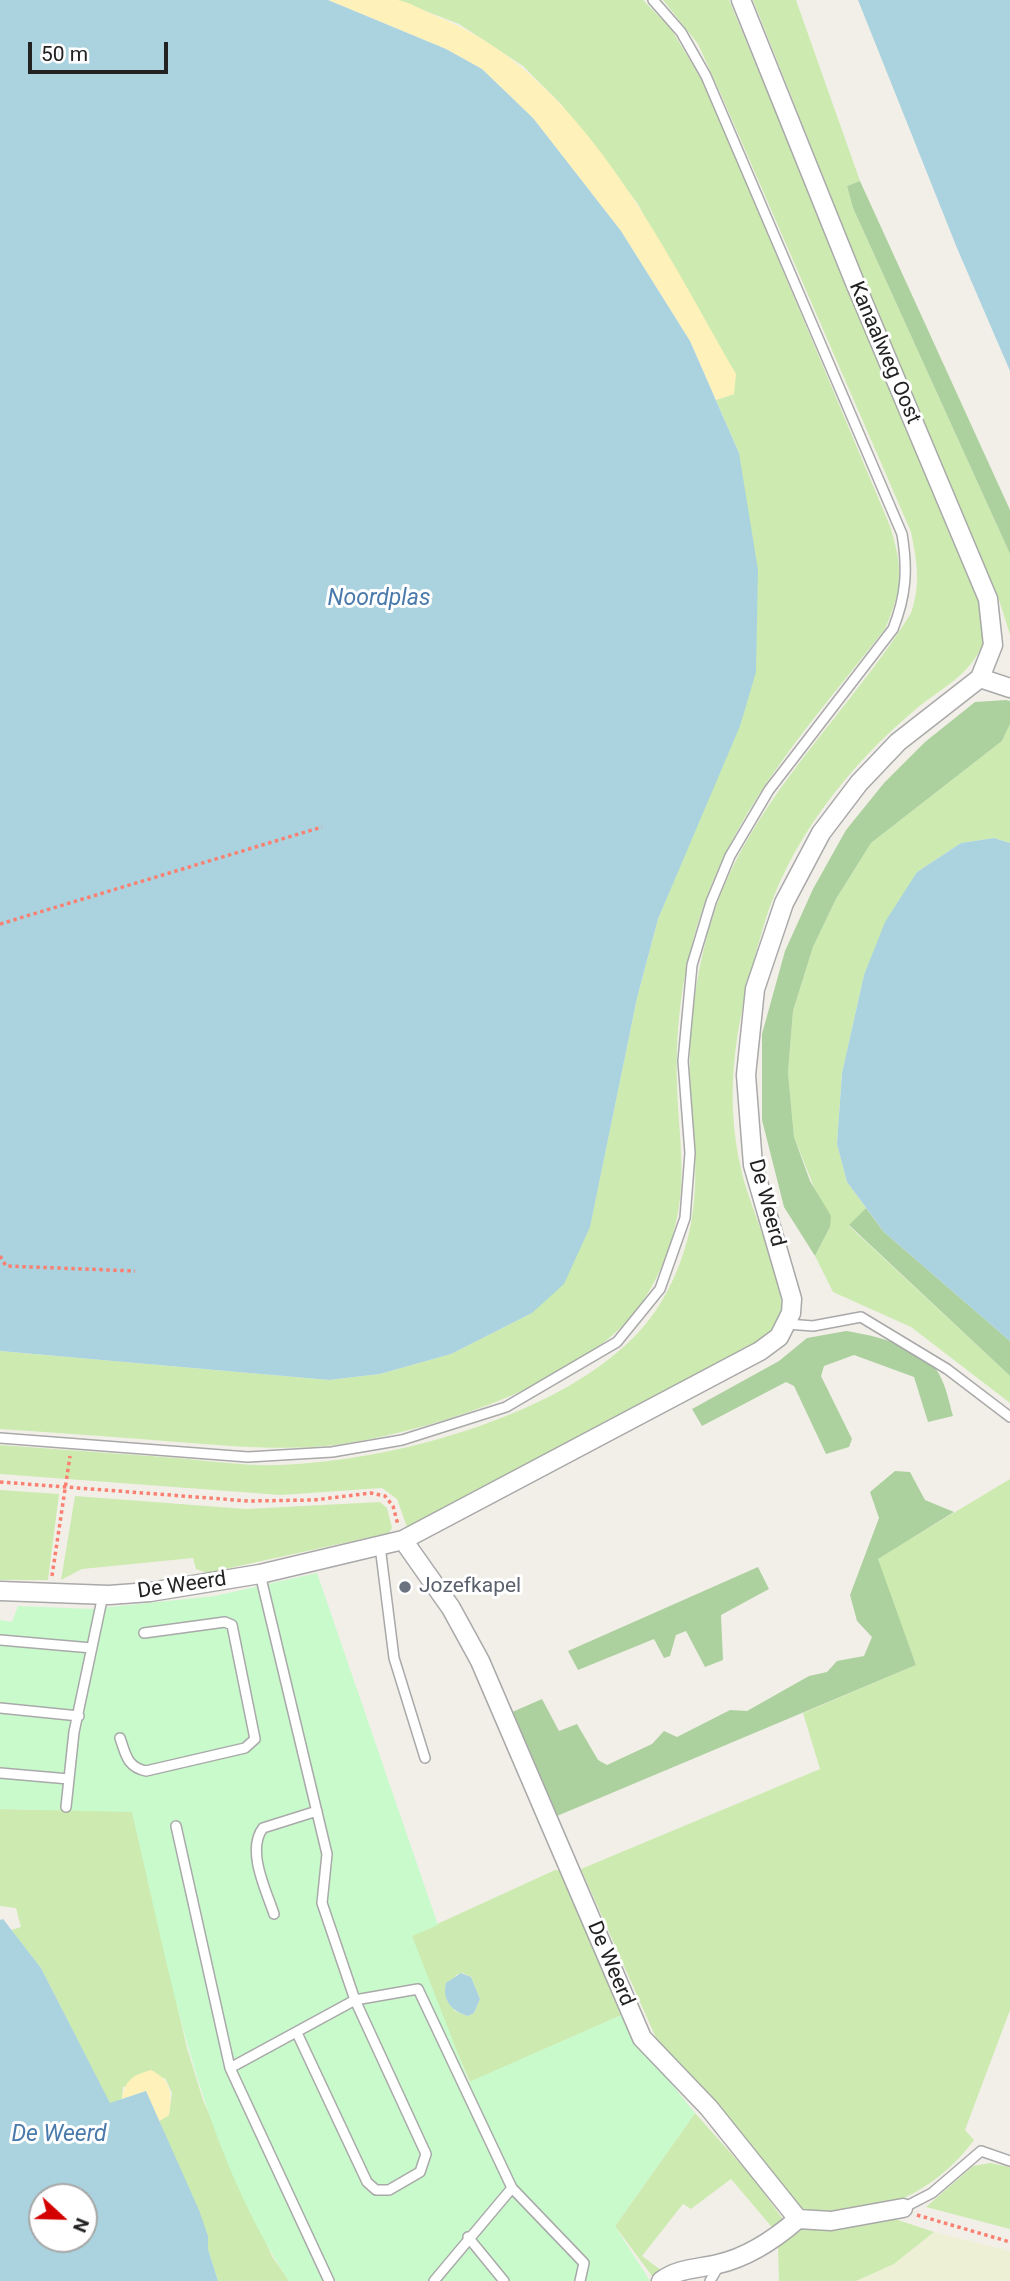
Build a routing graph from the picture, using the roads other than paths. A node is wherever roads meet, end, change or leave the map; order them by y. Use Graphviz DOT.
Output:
graph roads {
  1 [pos="653,0"];
  2 [pos="741,0"];
  3 [pos="980,677"];
  4 [pos="1010,688"];
  5 [pos="788,1324"];
  6 [pos="1010,1417"];
  7 [pos="0,1438"];
  8 [pos="403,1540"];
  9 [pos="380,1546"];
  10 [pos="260,1574"];
  11 [pos="0,1591"];
  12 [pos="103,1595"];
  13 [pos="144,1633"];
  14 [pos="0,1640"];
  15 [pos="92,1648"];
  16 [pos="0,1708"];
  17 [pos="79,1716"];
  18 [pos="120,1738"];
  19 [pos="425,1758"];
  20 [pos="0,1773"];
  21 [pos="69,1779"];
  22 [pos="66,1807"];
  23 [pos="317,1811"];
  24 [pos="176,1826"];
  25 [pos="274,1914"];
  26 [pos="355,2000"];
  27 [pos="297,2033"];
  28 [pos="230,2068"];
  29 [pos="1010,2161"];
  30 [pos="512,2188"];
  31 [pos="903,2208"];
  32 [pos="798,2219"];
  33 [pos="468,2237"];
  34 [pos="720,2264"];
  35 [pos="329,2281"];
  36 [pos="434,2281"];
  37 [pos="504,2281"];
  38 [pos="580,2281"];
  39 [pos="661,2281"];
  40 [pos="710,2281"];
  1 -- 7 [label="lane"];
  2 -- 3 [label="street, Kanaalweg Oost"];
  3 -- 4 [label="street"];
  3 -- 5 [label="street, De Weerd"];
  5 -- 6 [label="lane"];
  5 -- 8 [label="street, De Weerd"];
  8 -- 9 [label="street, De Weerd"];
  8 -- 32 [label="street, De Weerd"];
  9 -- 10 [label="street, De Weerd"];
  9 -- 19 [label="lane"];
  10 -- 12 [label="street, De Weerd"];
  10 -- 23 [label="lane"];
  11 -- 12 [label="street, De Weerd"];
  12 -- 15 [label="lane"];
  13 -- 18 [label="lane"];
  14 -- 15 [label="lane"];
  15 -- 17 [label="lane"];
  16 -- 17 [label="lane"];
  17 -- 21 [label="lane"];
  20 -- 21 [label="lane"];
  21 -- 22 [label="lane"];
  23 -- 25 [label="lane"];
  23 -- 26 [label="lane"];
  24 -- 28 [label="lane"];
  26 -- 27 [label="lane"];
  26 -- 27 [label="lane"];
  26 -- 30 [label="lane"];
  27 -- 28 [label="lane"];
  28 -- 35 [label="lane"];
  29 -- 31 [label="lane"];
  30 -- 33 [label="lane"];
  30 -- 38 [label="lane"];
  31 -- 32 [label="street"];
  32 -- 34 [label="street"];
  33 -- 36 [label="lane"];
  33 -- 37 [label="lane"];
  34 -- 39 [label="street"];
  34 -- 40 [label="lane"];
}
